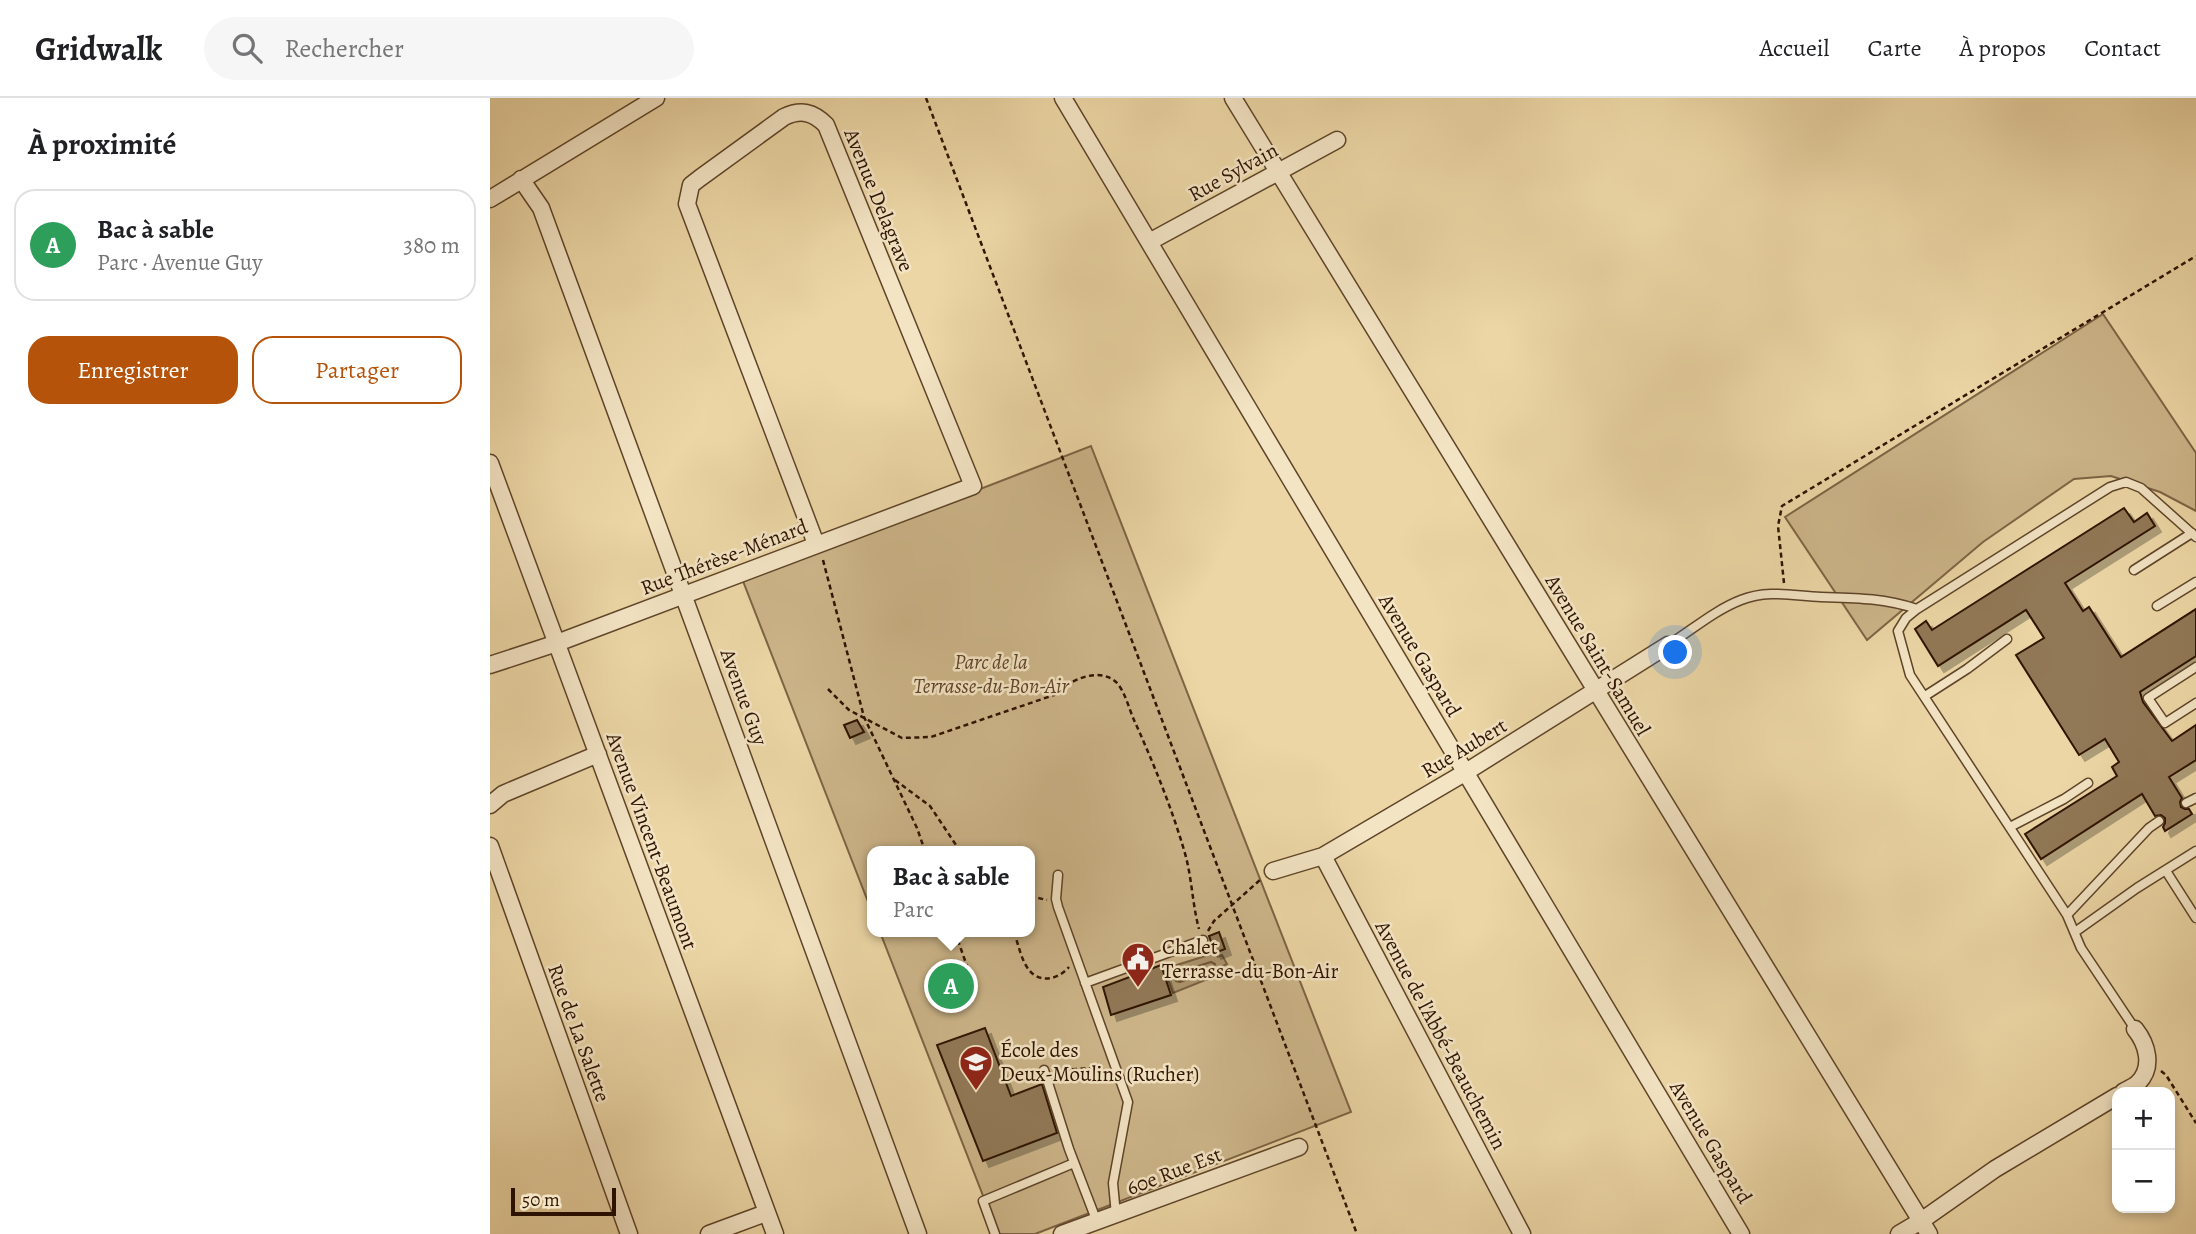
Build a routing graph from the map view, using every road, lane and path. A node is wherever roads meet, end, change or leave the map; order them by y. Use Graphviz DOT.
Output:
graph roads {
  1 [pos="656,98"];
  2 [pos="926,98"];
  3 [pos="1063,98"];
  4 [pos="1233,98"];
  5 [pos="1337,140"];
  6 [pos="1278,172"];
  7 [pos="521,179"];
  8 [pos="490,199"];
  9 [pos="1149,242"];
  10 [pos="2196,256"];
  11 [pos="490,463"];
  12 [pos="973,486"];
  13 [pos="2194,535"];
  14 [pos="816,544"];
  15 [pos="2134,570"];
  16 [pos="2196,582"];
  17 [pos="1784,593"];
  18 [pos="685,596"];
  19 [pos="2157,606"];
  20 [pos="1917,609"];
  21 [pos="2007,639"];
  22 [pos="557,643"];
  23 [pos="1668,645"];
  24 [pos="490,665"];
  25 [pos="2196,667"];
  26 [pos="828,689"];
  27 [pos="1595,692"];
  28 [pos="1925,696"];
  29 [pos="2196,703"];
  30 [pos="864,717"];
  31 [pos="598,754"];
  32 [pos="1466,772"];
  33 [pos="892,778"];
  34 [pos="2088,783"];
  35 [pos="2196,798"];
  36 [pos="2186,803"];
  37 [pos="490,805"];
  38 [pos="2159,821"];
  39 [pos="2010,827"];
  40 [pos="490,846"];
  41 [pos="923,846"];
  42 [pos="957,846"];
  43 [pos="2196,851"];
  44 [pos="1323,856"];
  45 [pos="1273,871"];
  46 [pos="2166,871"];
  47 [pos="1058,875"];
  48 [pos="1233,903"];
  49 [pos="2067,915"];
  50 [pos="2196,918"];
  51 [pos="2075,932"];
  52 [pos="957,937"];
  53 [pos="1016,937"];
  54 [pos="1203,940"];
  55 [pos="1073,951"];
  56 [pos="1085,984"];
  57 [pos="975,989"];
  58 [pos="2135,1029"];
  59 [pos="1111,1057"];
  60 [pos="2148,1062"];
  61 [pos="1044,1070"];
  62 [pos="2131,1087"];
  63 [pos="2112,1099"];
  64 [pos="2196,1123"];
  65 [pos="1299,1147"];
  66 [pos="1074,1163"];
  67 [pos="766,1213"];
  68 [pos="1116,1215"];
  69 [pos="1097,1222"];
  70 [pos="1925,1227"];
  71 [pos="629,1234"];
  72 [pos="709,1234"];
  73 [pos="775,1234"];
  74 [pos="918,1234"];
  75 [pos="995,1234"];
  76 [pos="1062,1234"];
  77 [pos="1357,1234"];
  78 [pos="1522,1234"];
  79 [pos="1741,1234"];
  80 [pos="1899,1234"];
  1 -- 7 [label="street"];
  2 -- 48 [label="path"];
  3 -- 9 [label="street, Avenue Gaspard"];
  4 -- 6 [label="street, Avenue Saint-Samuel"];
  5 -- 6 [label="street, Rue Sylvain"];
  6 -- 9 [label="street, Rue Sylvain"];
  6 -- 27 [label="street, Avenue Saint-Samuel"];
  7 -- 8 [label="street"];
  7 -- 18 [label="street, Avenue Guy"];
  9 -- 32 [label="street, Avenue Gaspard"];
  10 -- 17 [label="path"];
  11 -- 22 [label="street, Avenue Vincent-Beaumont"];
  12 -- 14 [label="street, Rue Thérèse-Ménard"];
  12 -- 14 [label="street, Avenue Delagrave"];
  13 -- 15 [label="lane"];
  13 -- 20 [label="lane"];
  14 -- 18 [label="street, Rue Thérèse-Ménard"];
  14 -- 30 [label="path"];
  16 -- 19 [label="lane"];
  17 -- 20 [label="lane"];
  17 -- 23 [label="lane"];
  18 -- 22 [label="street, Rue Thérèse-Ménard"];
  18 -- 74 [label="street, Avenue Guy"];
  20 -- 28 [label="lane"];
  21 -- 28 [label="lane"];
  22 -- 24 [label="street, Rue Thérèse-Ménard"];
  22 -- 31 [label="street, Avenue Vincent-Beaumont"];
  23 -- 27 [label="street, Rue Aubert"];
  25 -- 29 [label="lane"];
  26 -- 30 [label="path"];
  27 -- 32 [label="street, Rue Aubert"];
  27 -- 70 [label="street, Avenue Saint-Samuel"];
  28 -- 39 [label="lane"];
  30 -- 33 [label="path"];
  30 -- 54 [label="path"];
  31 -- 37 [label="street"];
  31 -- 67 [label="street, Avenue Vincent-Beaumont"];
  32 -- 44 [label="street, Rue Aubert"];
  32 -- 79 [label="street, Avenue Gaspard"];
  33 -- 41 [label="path"];
  33 -- 42 [label="path"];
  34 -- 39 [label="lane"];
  35 -- 36 [label="lane"];
  38 -- 49 [label="lane"];
  39 -- 49 [label="lane"];
  40 -- 71 [label="street, Rue de La Salette"];
  43 -- 46 [label="lane"];
  44 -- 45 [label="street, Rue Aubert"];
  44 -- 78 [label="street, Avenue de l'Abbé-Beauchemin"];
  45 -- 48 [label="path"];
  46 -- 50 [label="lane"];
  46 -- 51 [label="lane"];
  47 -- 55 [label="lane"];
  48 -- 54 [label="path"];
  48 -- 77 [label="path"];
  49 -- 51 [label="lane"];
  51 -- 58 [label="lane"];
  52 -- 57 [label="path"];
  53 -- 55 [label="path"];
  54 -- 56 [label="lane"];
  55 -- 56 [label="lane"];
  56 -- 59 [label="lane"];
  58 -- 60 [label="street"];
  59 -- 61 [label="path"];
  59 -- 68 [label="lane"];
  60 -- 62 [label="street"];
  60 -- 64 [label="path"];
  61 -- 66 [label="lane"];
  63 -- 70 [label="street"];
  65 -- 68 [label="street, 60e Rue Est"];
  66 -- 69 [label="lane"];
  66 -- 75 [label="lane"];
  67 -- 72 [label="street"];
  67 -- 73 [label="street, Avenue Vincent-Beaumont"];
  68 -- 69 [label="street, 60e Rue Est"];
  69 -- 76 [label="street, 60e Rue Est"];
  70 -- 80 [label="street"];
}
